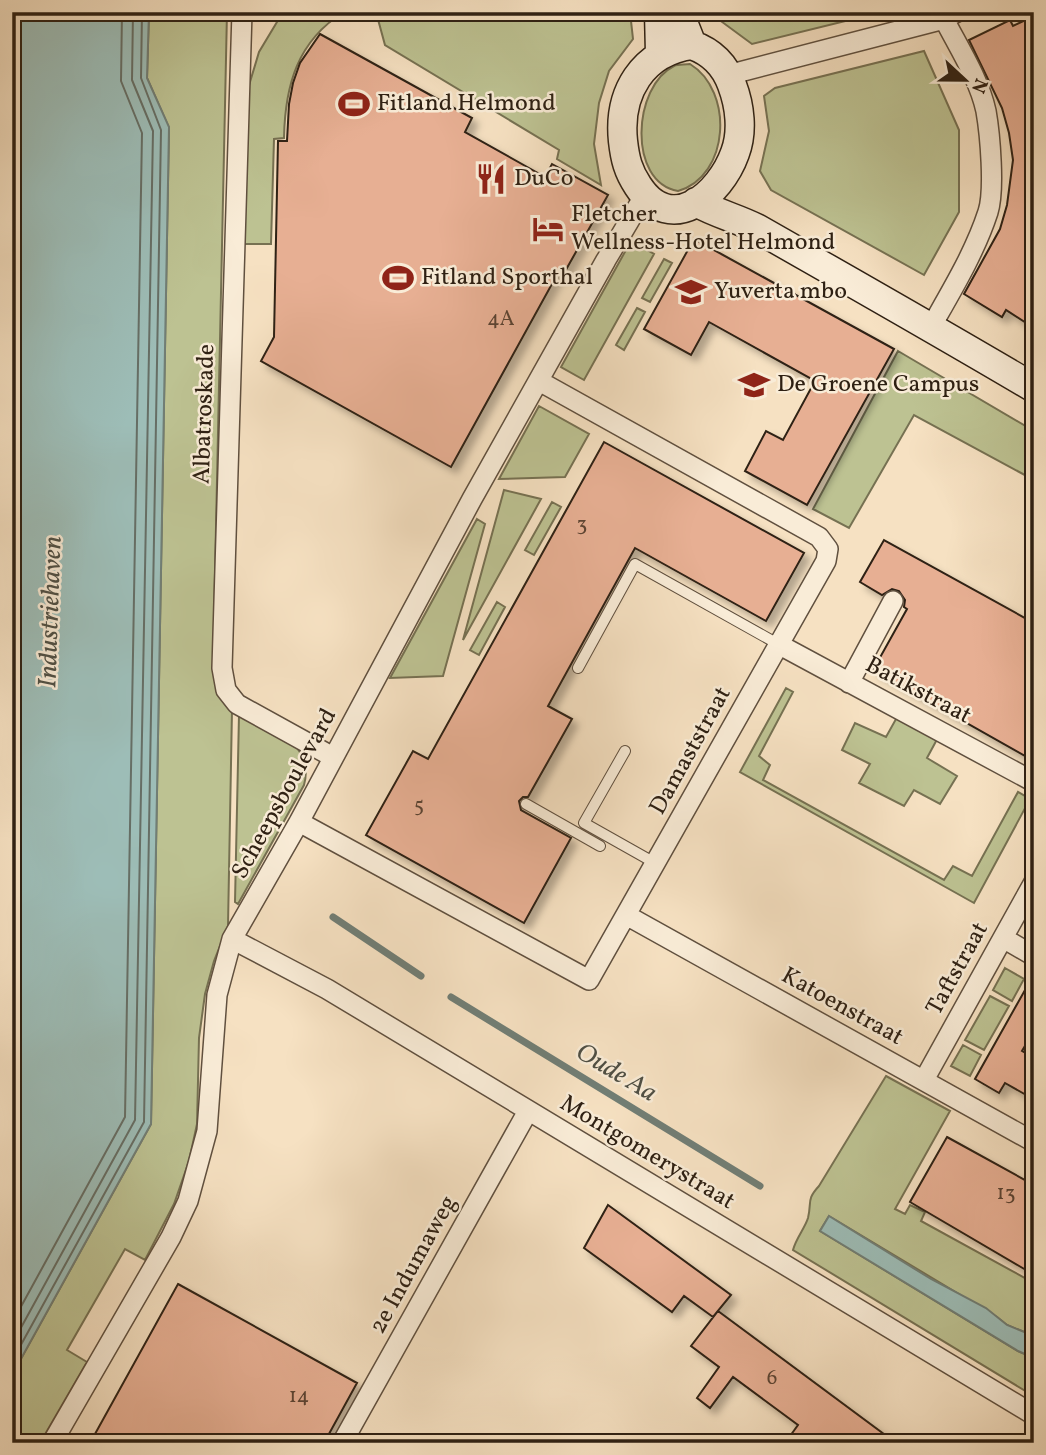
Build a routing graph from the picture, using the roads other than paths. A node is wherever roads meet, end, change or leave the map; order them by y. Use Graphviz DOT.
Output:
graph roads {
  1 [pos="242,12"];
  2 [pos="659,12"];
  3 [pos="678,12"];
  4 [pos="951,15"];
  5 [pos="692,45"];
  6 [pos="660,54"];
  7 [pos="728,75"];
  8 [pos="723,179"];
  9 [pos="644,196"];
  10 [pos="696,202"];
  11 [pos="757,229"];
  12 [pos="931,327"];
  13 [pos="539,381"];
  14 [pos="1034,388"];
  15 [pos="893,601"];
  16 [pos="778,644"];
  17 [pos="578,668"];
  18 [pos="849,682"];
  19 [pos="625,751"];
  20 [pos="333,757"];
  21 [pos="1034,782"];
  22 [pos="526,804"];
  23 [pos="299,822"];
  24 [pos="600,846"];
  25 [pos="655,863"];
  26 [pos="1034,882"];
  27 [pos="626,915"];
  28 [pos="1003,938"];
  29 [pos="232,939"];
  30 [pos="1034,956"];
  31 [pos="924,1080"];
  32 [pos="528,1111"];
  33 [pos="1034,1142"];
  34 [pos="1034,1415"];
  35 [pos="52,1443"];
  36 [pos="342,1443"];
  1 -- 20 [label="street, Albatroskade"];
  2 -- 6 [label="street"];
  3 -- 5 [label="street"];
  4 -- 7 [label="street"];
  4 -- 12 [label="street"];
  5 -- 6 [label="street"];
  5 -- 7 [label="street"];
  6 -- 9 [label="street"];
  7 -- 8 [label="street"];
  8 -- 10 [label="street"];
  8 -- 11 [label="street"];
  9 -- 10 [label="street"];
  9 -- 13 [label="street, Scheepsboulevard"];
  10 -- 11 [label="street"];
  11 -- 12 [label="street"];
  12 -- 14 [label="street"];
  13 -- 16 [label="street, Damaststraat"];
  13 -- 20 [label="street, Scheepsboulevard"];
  15 -- 18 [label="street"];
  16 -- 17 [label="lane"];
  16 -- 18 [label="street, Batikstraat"];
  16 -- 25 [label="street, Damaststraat"];
  18 -- 21 [label="street, Batikstraat"];
  19 -- 25 [label="lane"];
  20 -- 23 [label="street, Scheepsboulevard"];
  22 -- 24 [label="lane"];
  23 -- 27 [label="street, Damaststraat"];
  23 -- 29 [label="street, Scheepsboulevard"];
  25 -- 27 [label="street, Damaststraat"];
  26 -- 28 [label="street, Taftstraat"];
  27 -- 31 [label="street, Katoenstraat"];
  28 -- 30 [label="street"];
  28 -- 31 [label="street, Taftstraat"];
  29 -- 32 [label="street, Montgomerystraat"];
  29 -- 35 [label="street, Scheepsboulevard"];
  31 -- 33 [label="street, Katoenstraat"];
  32 -- 34 [label="street, Montgomerystraat"];
  32 -- 36 [label="street, 2e Indumaweg"];
}
